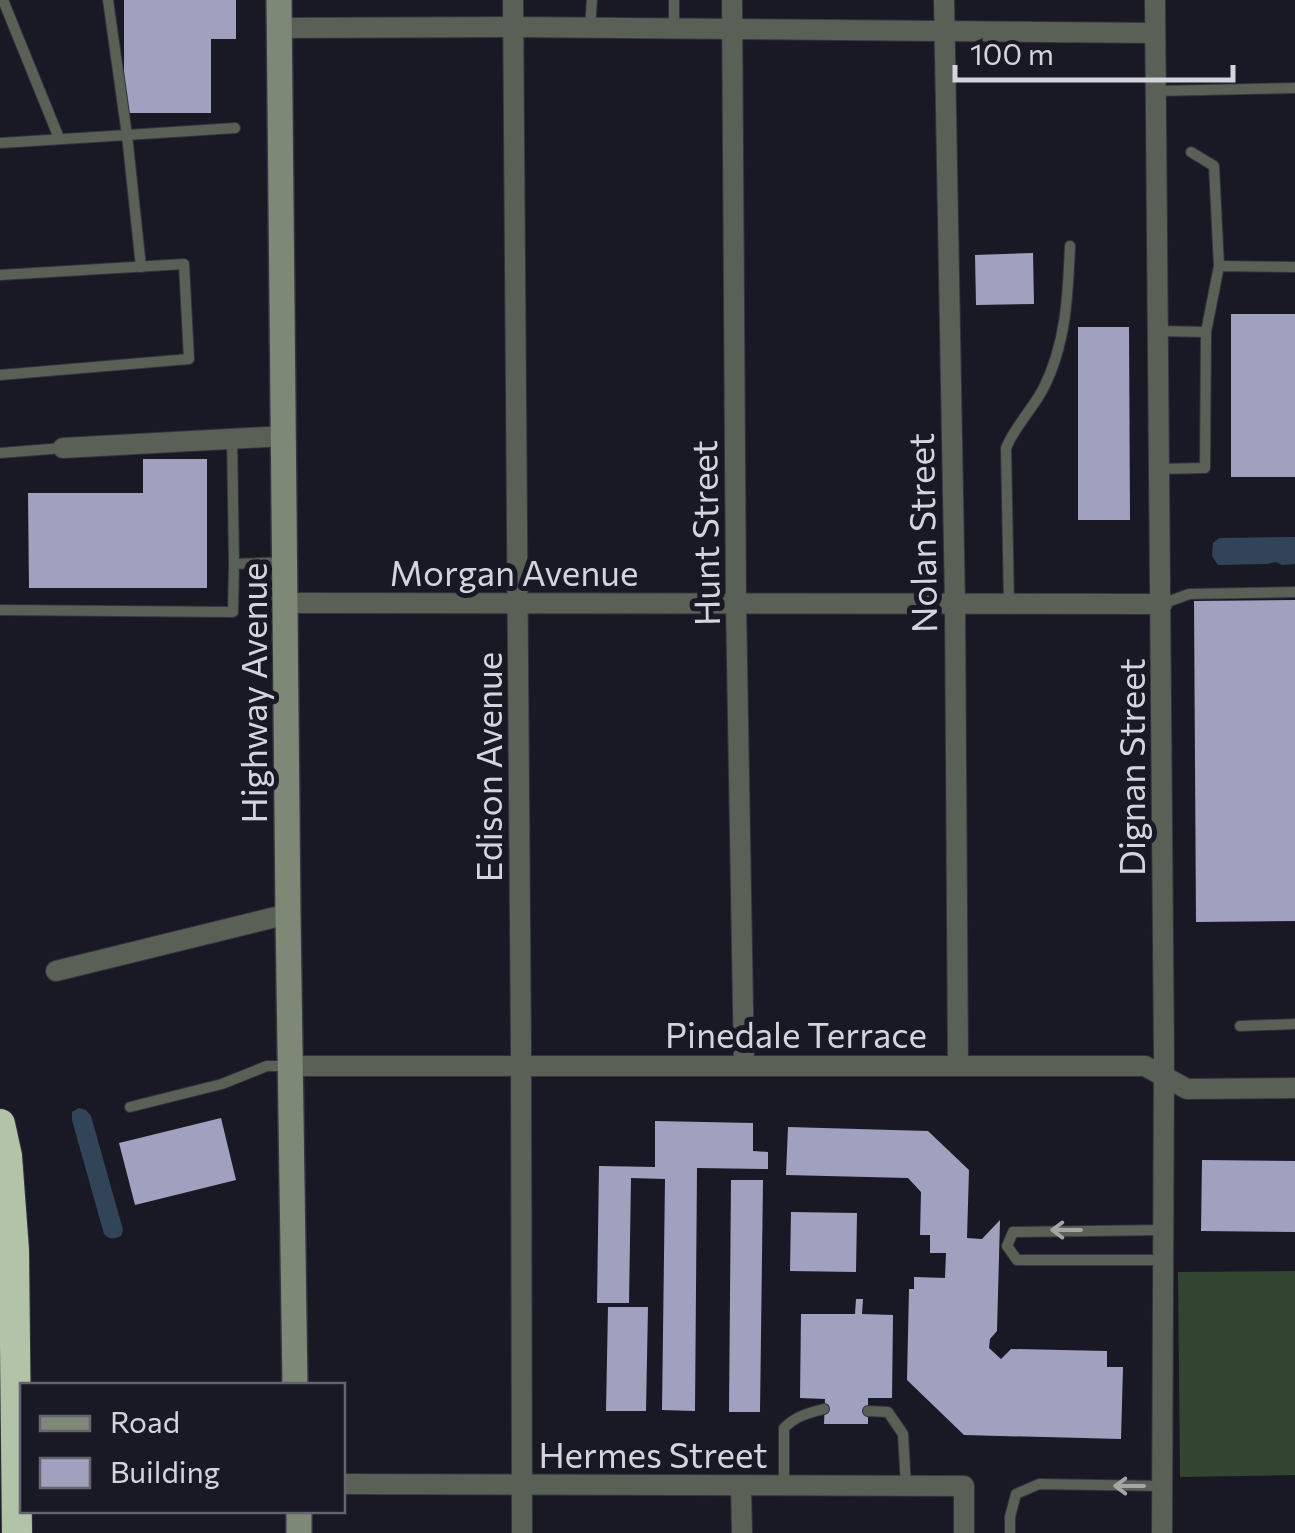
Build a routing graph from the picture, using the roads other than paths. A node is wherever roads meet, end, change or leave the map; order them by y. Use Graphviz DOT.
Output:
graph roads {
  1 [pos="3,0"];
  2 [pos="108,0"];
  3 [pos="279,0"];
  4 [pos="513,0"];
  5 [pos="592,0"];
  6 [pos="674,0"];
  7 [pos="732,0"];
  8 [pos="944,0"];
  9 [pos="1155,0"];
  10 [pos="513,26"];
  11 [pos="590,27"];
  12 [pos="280,28"];
  13 [pos="674,28"];
  14 [pos="732,29"];
  15 [pos="944,31"];
  16 [pos="1156,33"];
  17 [pos="1295,88"];
  18 [pos="1156,91"];
  19 [pos="234,128"];
  20 [pos="127,135"];
  21 [pos="59,138"];
  22 [pos="0,143"];
  23 [pos="1191,152"];
  24 [pos="1070,246"];
  25 [pos="141,266"];
  26 [pos="1219,266"];
  27 [pos="1295,267"];
  28 [pos="0,275"];
  29 [pos="1159,330"];
  30 [pos="1206,332"];
  31 [pos="0,375"];
  32 [pos="284,436"];
  33 [pos="232,438"];
  34 [pos="63,448"];
  35 [pos="0,453"];
  36 [pos="1160,469"];
  37 [pos="286,562"];
  38 [pos="234,564"];
  39 [pos="1295,592"];
  40 [pos="286,603"];
  41 [pos="736,603"];
  42 [pos="518,604"];
  43 [pos="955,604"];
  44 [pos="1010,604"];
  45 [pos="1162,604"];
  46 [pos="0,610"];
  47 [pos="288,914"];
  48 [pos="56,971"];
  49 [pos="1295,1024"];
  50 [pos="1240,1026"];
  51 [pos="958,1065"];
  52 [pos="291,1066"];
  53 [pos="521,1066"];
  54 [pos="744,1066"];
  55 [pos="1164,1078"];
  56 [pos="1295,1088"];
  57 [pos="130,1107"];
  58 [pos="0,1124"];
  59 [pos="1163,1230"];
  60 [pos="1164,1260"];
  61 [pos="296,1383"];
  62 [pos="824,1409"];
  63 [pos="868,1411"];
  64 [pos="345,1484"];
  65 [pos="522,1486"];
  66 [pos="741,1486"];
  67 [pos="784,1486"];
  68 [pos="906,1486"];
  69 [pos="1163,1486"];
  70 [pos="17,1533"];
  71 [pos="522,1533"];
  72 [pos="742,1533"];
  73 [pos="964,1533"];
  74 [pos="1010,1533"];
  75 [pos="1162,1533"];
  1 -- 21 [label="lane"];
  2 -- 20 [label="lane"];
  3 -- 12 [label="street, Highway Avenue"];
  4 -- 10 [label="street, Edison Avenue"];
  5 -- 11 [label="lane"];
  6 -- 13 [label="lane"];
  7 -- 14 [label="street, Hunt Street"];
  8 -- 15 [label="street, Nolan Street"];
  9 -- 16 [label="street, Dignan Street"];
  10 -- 11 [label="street"];
  10 -- 12 [label="street"];
  10 -- 42 [label="street, Edison Avenue"];
  11 -- 13 [label="street"];
  12 -- 32 [label="street, Highway Avenue"];
  13 -- 14 [label="street"];
  14 -- 15 [label="street"];
  14 -- 41 [label="street, Hunt Street"];
  15 -- 16 [label="street"];
  15 -- 43 [label="street, Nolan Street"];
  16 -- 18 [label="street, Dignan Street"];
  17 -- 18 [label="lane"];
  18 -- 29 [label="street, Dignan Street"];
  19 -- 20 [label="lane"];
  20 -- 21 [label="lane"];
  20 -- 25 [label="lane"];
  21 -- 22 [label="lane"];
  23 -- 26 [label="lane"];
  24 -- 44 [label="lane"];
  25 -- 28 [label="lane"];
  25 -- 31 [label="lane"];
  26 -- 27 [label="lane"];
  26 -- 30 [label="lane"];
  29 -- 30 [label="lane"];
  29 -- 36 [label="street, Dignan Street"];
  30 -- 36 [label="lane"];
  32 -- 33 [label="street"];
  32 -- 37 [label="street, Highway Avenue"];
  33 -- 34 [label="street"];
  33 -- 38 [label="lane"];
  34 -- 35 [label="lane"];
  36 -- 45 [label="street, Dignan Street"];
  37 -- 38 [label="lane"];
  37 -- 40 [label="street, Highway Avenue"];
  38 -- 46 [label="lane"];
  39 -- 45 [label="lane"];
  40 -- 42 [label="street, Morgan Avenue"];
  40 -- 47 [label="street, Highway Avenue"];
  41 -- 42 [label="street, Morgan Avenue"];
  41 -- 43 [label="street, Morgan Avenue"];
  41 -- 54 [label="street, Hunt Street"];
  42 -- 53 [label="street, Edison Avenue"];
  43 -- 44 [label="street, Morgan Avenue"];
  43 -- 51 [label="street, Nolan Street"];
  44 -- 45 [label="street, Morgan Avenue"];
  45 -- 55 [label="street, Dignan Street"];
  47 -- 48 [label="street"];
  47 -- 52 [label="street, Highway Avenue"];
  49 -- 50 [label="lane"];
  51 -- 54 [label="street, Pinedale Terrace"];
  51 -- 55 [label="street, Pinedale Terrace"];
  52 -- 53 [label="street, Pinedale Terrace"];
  52 -- 57 [label="lane"];
  52 -- 61 [label="street, Highway Avenue"];
  53 -- 54 [label="street, Pinedale Terrace"];
  53 -- 65 [label="street, Edison Avenue"];
  55 -- 56 [label="street, Pinedale Terrace"];
  55 -- 59 [label="street, Dignan Street"];
  58 -- 70 [label="highway"];
  59 -- 60 [label="street, Dignan Street"];
  59 -- 60 [label="lane, one-way"];
  60 -- 69 [label="street, Dignan Street"];
  62 -- 67 [label="lane"];
  63 -- 68 [label="lane"];
  64 -- 65 [label="street, Hermes Street"];
  65 -- 66 [label="street, Hermes Street"];
  65 -- 71 [label="street, Edison Avenue"];
  66 -- 67 [label="street, Hermes Street"];
  66 -- 72 [label="street"];
  67 -- 68 [label="street, Hermes Street"];
  68 -- 73 [label="street, Hermes Street"];
  69 -- 74 [label="lane, one-way"];
  69 -- 75 [label="street, Dignan Street"];
}
